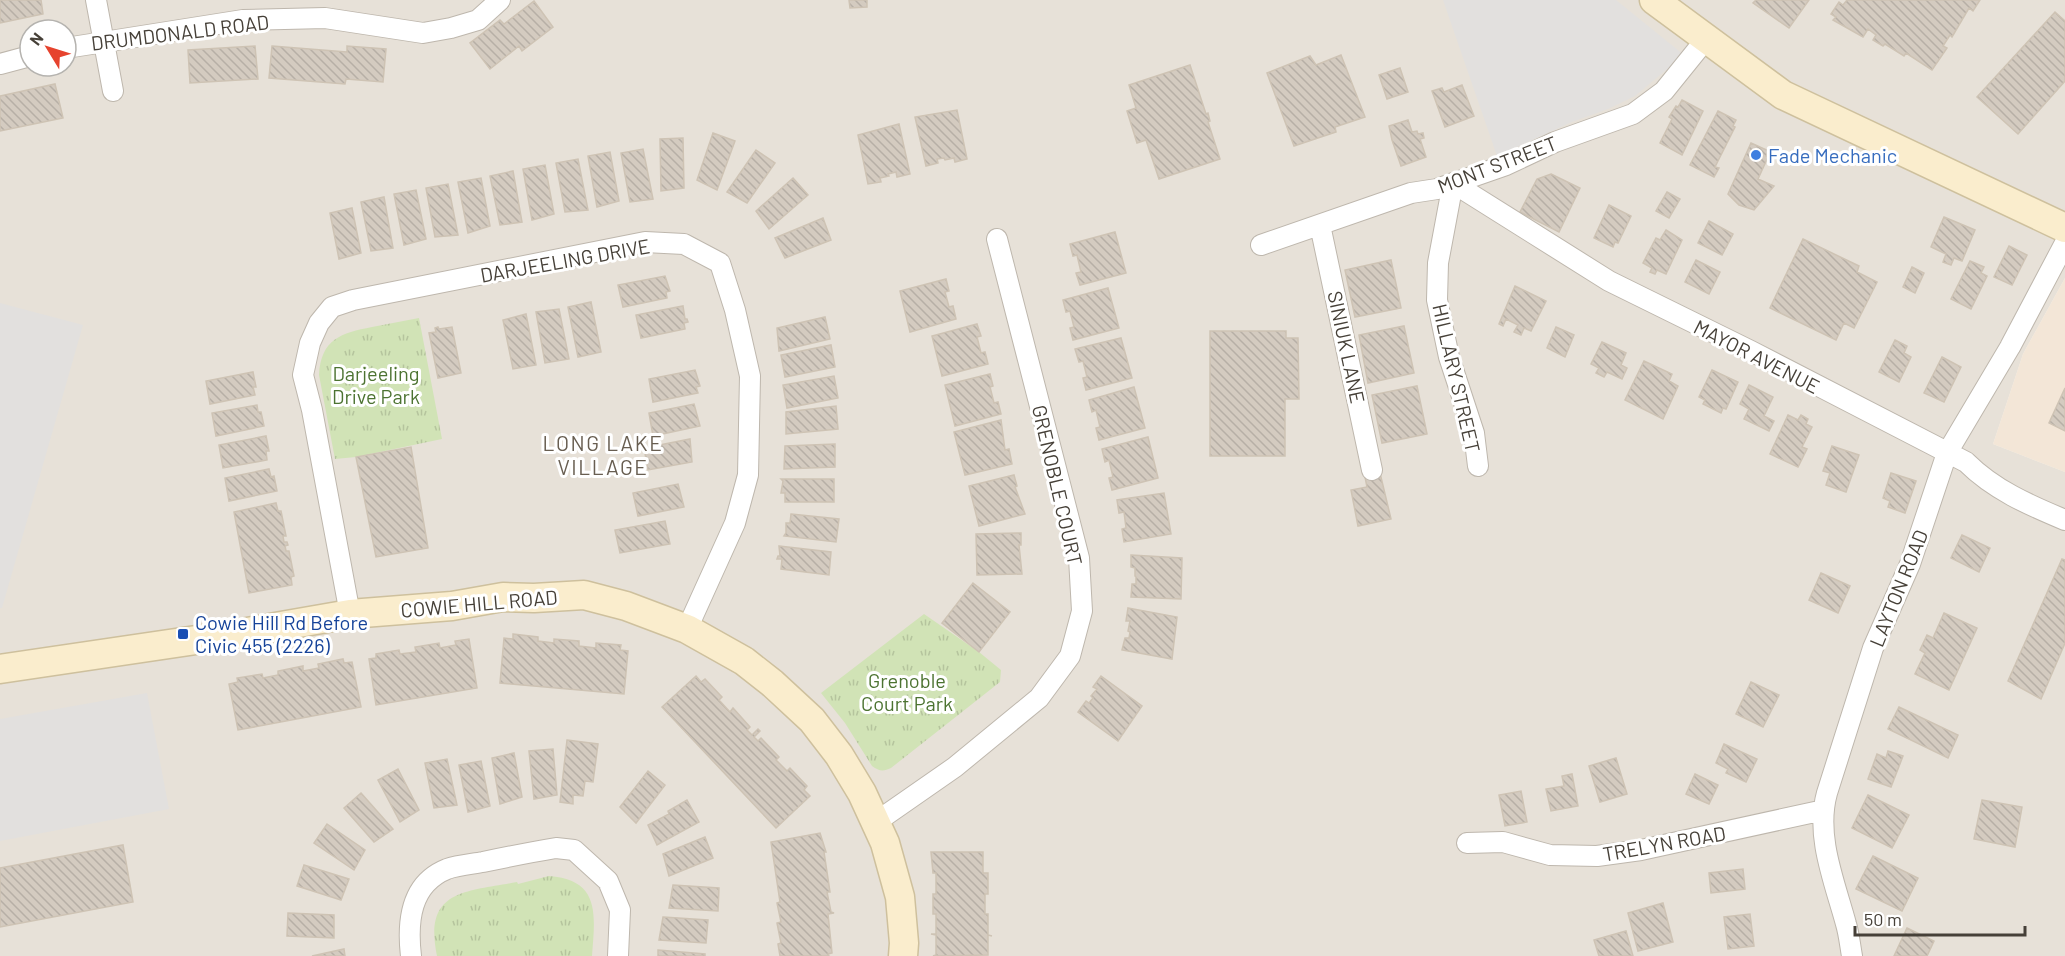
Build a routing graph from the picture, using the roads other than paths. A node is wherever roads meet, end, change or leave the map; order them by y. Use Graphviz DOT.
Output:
graph roads {
  1 [pos="96,0"];
  2 [pos="500,0"];
  3 [pos="1654,0"];
  4 [pos="1706,39"];
  5 [pos="104,41"];
  6 [pos="78,46"];
  7 [pos="18,59"];
  8 [pos="0,64"];
  9 [pos="113,91"];
  10 [pos="1453,183"];
  11 [pos="1320,225"];
  12 [pos="2065,228"];
  13 [pos="997,239"];
  14 [pos="2065,243"];
  15 [pos="1261,245"];
  16 [pos="1947,453"];
  17 [pos="1478,466"];
  18 [pos="1372,470"];
  19 [pos="2065,520"];
  20 [pos="349,607"];
  21 [pos="687,629"];
  22 [pos="0,669"];
  23 [pos="1824,810"];
  24 [pos="876,822"];
  25 [pos="1467,843"];
  26 [pos="411,956"];
  27 [pos="618,956"];
  28 [pos="903,956"];
  29 [pos="1852,956"];
  1 -- 5 [label="street"];
  2 -- 5 [label="street, DRUMDONALD ROAD"];
  3 -- 4 [label="street"];
  4 -- 10 [label="street, MONT STREET"];
  4 -- 12 [label="street"];
  5 -- 6 [label="street, DRUMDONALD ROAD"];
  5 -- 9 [label="street"];
  7 -- 8 [label="street"];
  10 -- 11 [label="street, MONT STREET"];
  10 -- 16 [label="street, MAYOR AVENUE"];
  10 -- 17 [label="street, HILLARY STREET"];
  11 -- 15 [label="street, MONT STREET"];
  11 -- 18 [label="street, SINIUK LANE"];
  13 -- 24 [label="street, GRENOBLE COURT"];
  14 -- 16 [label="street, LAYTON ROAD"];
  16 -- 19 [label="street, MAYOR AVENUE"];
  16 -- 23 [label="street, LAYTON ROAD"];
  20 -- 21 [label="street, COWIE HILL ROAD"];
  20 -- 21 [label="street, DARJEELING DRIVE"];
  20 -- 22 [label="street, COWIE HILL ROAD"];
  21 -- 24 [label="street, COWIE HILL ROAD"];
  23 -- 25 [label="street, TRELYN ROAD"];
  23 -- 29 [label="street, LAYTON ROAD"];
  24 -- 28 [label="street, COWIE HILL ROAD"];
  26 -- 27 [label="street"];
}
